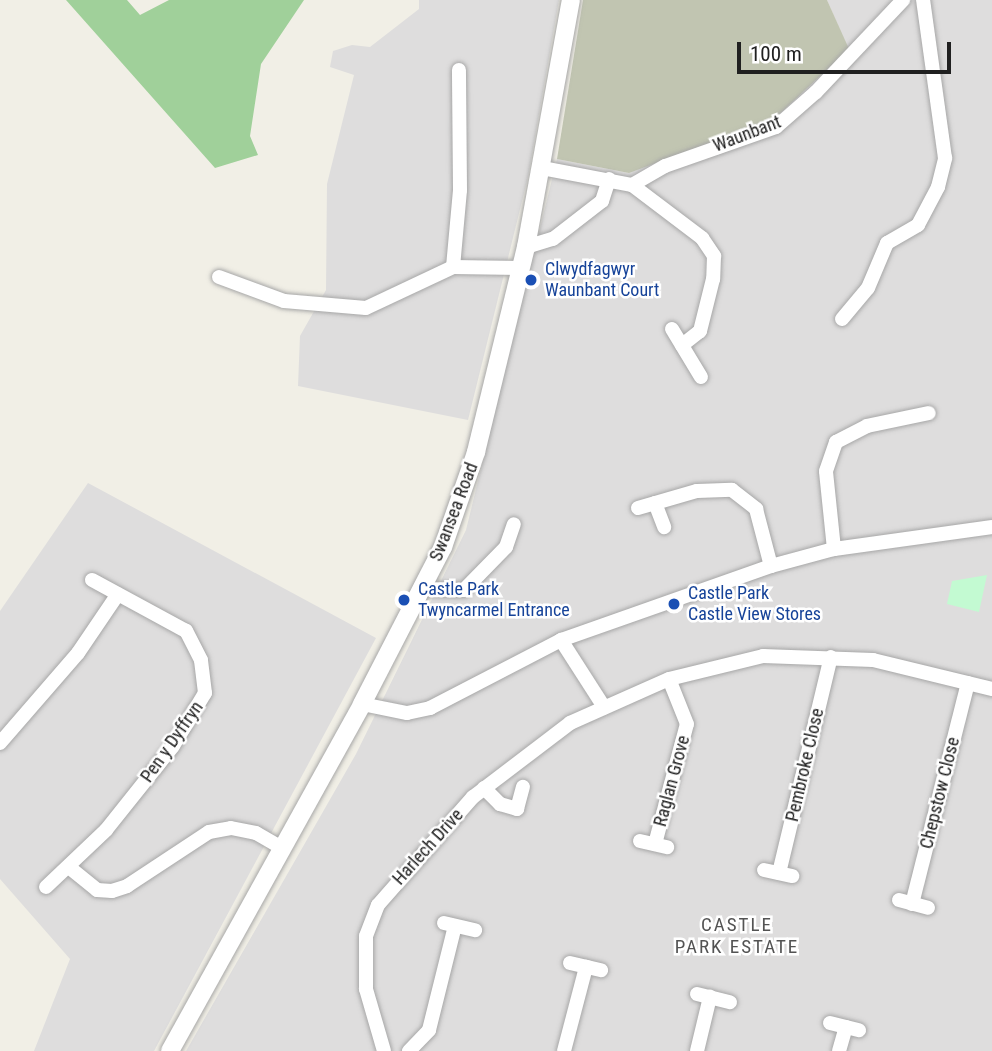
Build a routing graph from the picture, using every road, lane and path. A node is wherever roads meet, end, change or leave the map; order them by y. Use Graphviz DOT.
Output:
graph roads {
  1 [pos="571,0"];
  2 [pos="903,0"];
  3 [pos="923,0"];
  4 [pos="459,70"];
  5 [pos="541,168"];
  6 [pos="610,179"];
  7 [pos="632,185"];
  8 [pos="526,247"];
  9 [pos="453,267"];
  10 [pos="520,268"];
  11 [pos="219,277"];
  12 [pos="842,319"];
  13 [pos="672,329"];
  14 [pos="682,345"];
  15 [pos="701,377"];
  16 [pos="929,413"];
  17 [pos="655,503"];
  18 [pos="638,508"];
  19 [pos="514,524"];
  20 [pos="664,527"];
  21 [pos="992,527"];
  22 [pos="834,550"];
  23 [pos="771,566"];
  24 [pos="92,580"];
  25 [pos="423,589"];
  26 [pos="118,594"];
  27 [pos="561,640"];
  28 [pos="831,657"];
  29 [pos="669,679"];
  30 [pos="968,683"];
  31 [pos="992,689"];
  32 [pos="362,704"];
  33 [pos="604,707"];
  34 [pos="0,743"];
  35 [pos="523,787"];
  36 [pos="484,788"];
  37 [pos="640,841"];
  38 [pos="282,848"];
  39 [pos="70,868"];
  40 [pos="764,870"];
  41 [pos="46,887"];
  42 [pos="929,908"];
  43 [pos="475,930"];
  44 [pos="570,963"];
  45 [pos="586,967"];
  46 [pos="601,970"];
  47 [pos="730,1002"];
  48 [pos="830,1023"];
  49 [pos="170,1051"];
  50 [pos="384,1051"];
  51 [pos="409,1051"];
  52 [pos="564,1051"];
  53 [pos="698,1051"];
  54 [pos="839,1051"];
  1 -- 5 [label="street, Swansea Road"];
  2 -- 7 [label="street, Waunbant"];
  3 -- 12 [label="street"];
  4 -- 9 [label="street"];
  5 -- 6 [label="street"];
  5 -- 8 [label="street, Swansea Road"];
  6 -- 7 [label="street"];
  6 -- 8 [label="street"];
  7 -- 14 [label="street"];
  8 -- 10 [label="street, Swansea Road"];
  9 -- 10 [label="street"];
  9 -- 11 [label="street"];
  10 -- 25 [label="street, Swansea Road"];
  13 -- 14 [label="street"];
  14 -- 15 [label="street"];
  16 -- 22 [label="street"];
  17 -- 18 [label="street"];
  17 -- 20 [label="street"];
  17 -- 23 [label="street"];
  19 -- 25 [label="street"];
  21 -- 22 [label="street"];
  22 -- 23 [label="street"];
  23 -- 27 [label="street"];
  24 -- 26 [label="street, Pen y Dyffryn"];
  25 -- 32 [label="street, Swansea Road"];
  26 -- 34 [label="street"];
  26 -- 39 [label="street, Pen y Dyffryn"];
  27 -- 32 [label="street"];
  27 -- 33 [label="street"];
  28 -- 29 [label="street, Harlech Drive"];
  28 -- 30 [label="street, Harlech Drive"];
  28 -- 40 [label="street, Pembroke Close"];
  29 -- 33 [label="street, Harlech Drive"];
  29 -- 37 [label="street, Raglan Grove"];
  30 -- 31 [label="street, Harlech Drive"];
  30 -- 42 [label="street, Chepstow Close"];
  32 -- 38 [label="street, Swansea Road"];
  33 -- 36 [label="street, Harlech Drive"];
  35 -- 36 [label="street"];
  36 -- 50 [label="street, Harlech Drive"];
  38 -- 39 [label="street"];
  38 -- 49 [label="street, Swansea Road"];
  39 -- 41 [label="street, Pen y Dyffryn"];
  43 -- 51 [label="street"];
  44 -- 45 [label="street"];
  45 -- 46 [label="street"];
  45 -- 52 [label="street"];
  47 -- 53 [label="street"];
  48 -- 54 [label="street"];
}
